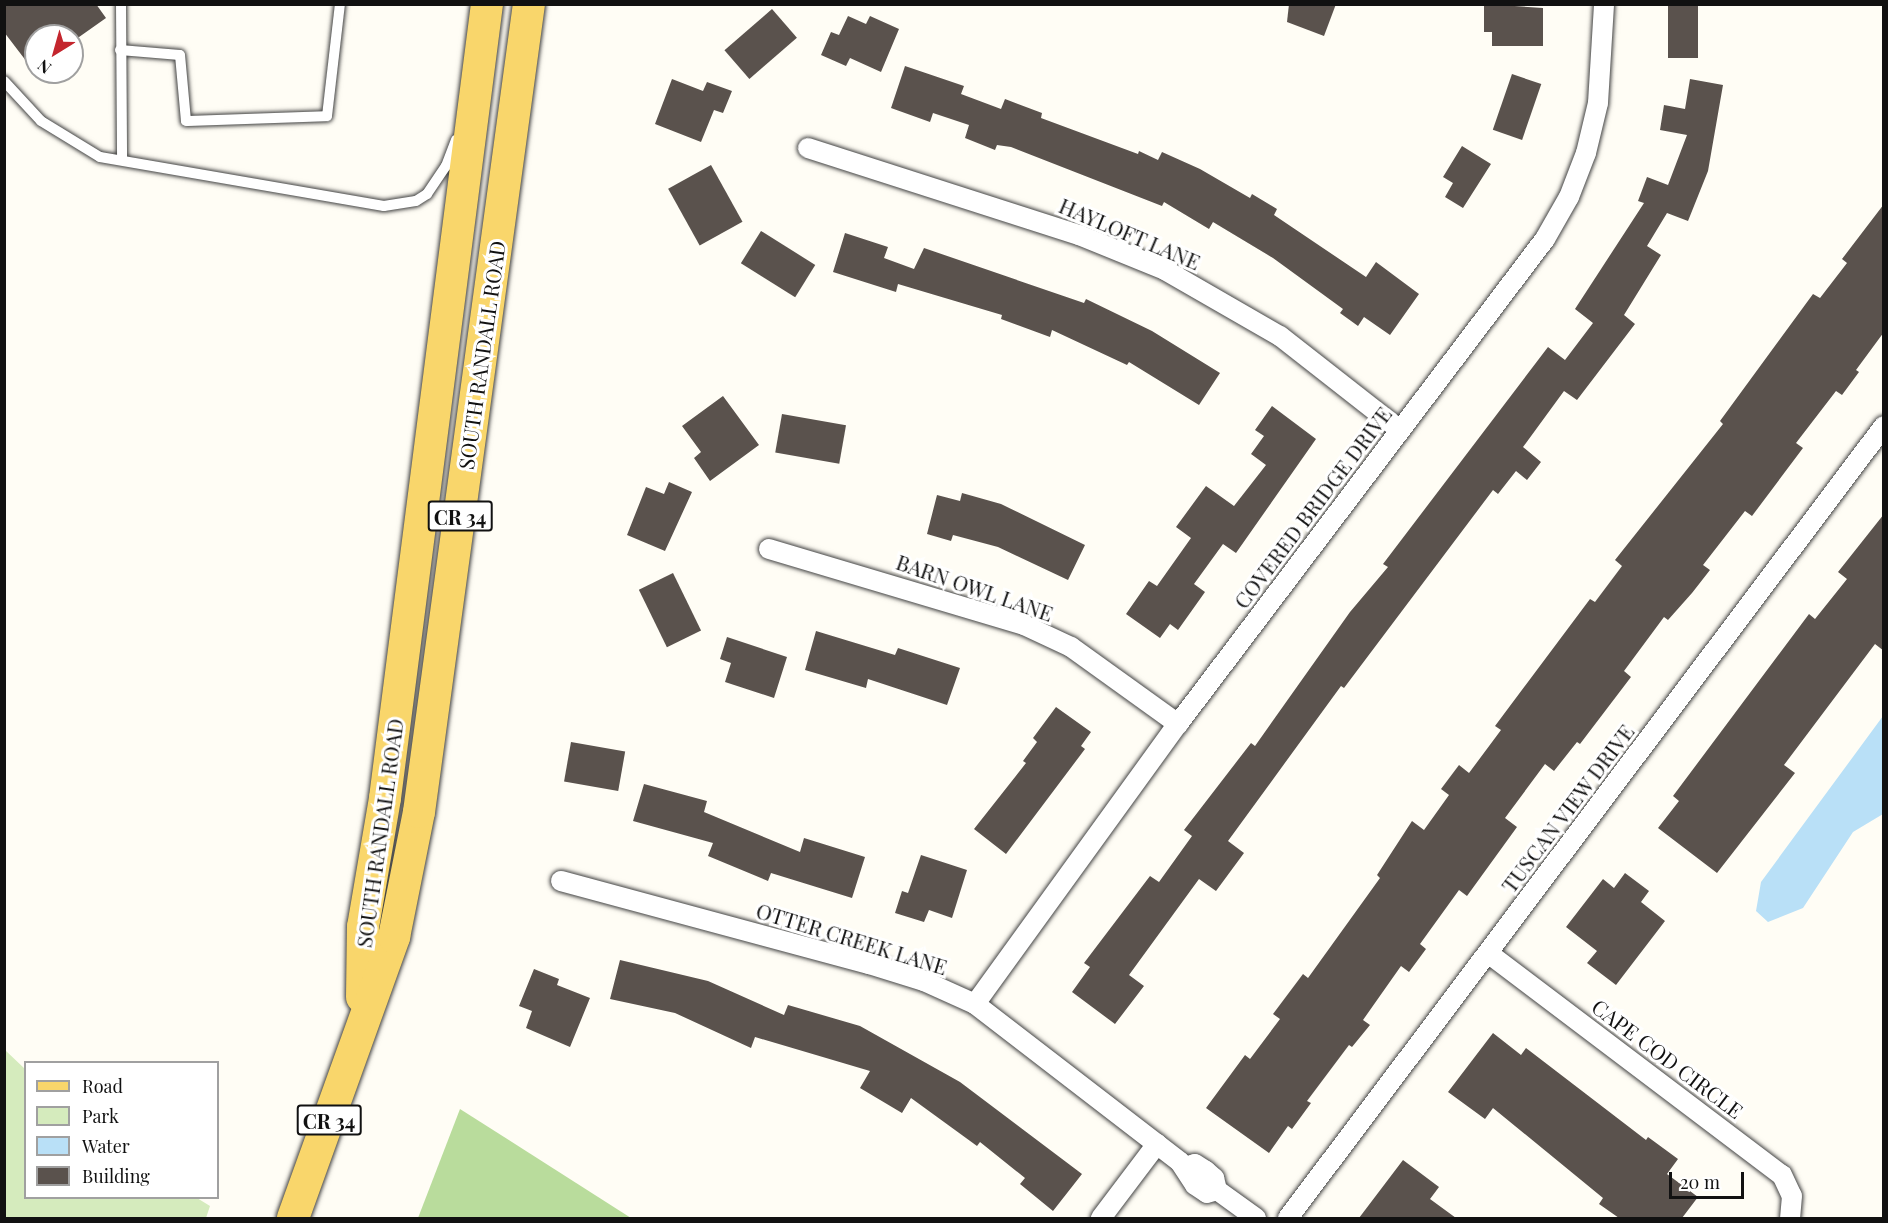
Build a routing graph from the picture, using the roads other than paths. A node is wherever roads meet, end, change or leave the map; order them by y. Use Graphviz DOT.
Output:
graph roads {
  1 [pos="121,4"];
  2 [pos="340,4"];
  3 [pos="487,4"];
  4 [pos="529,4"];
  5 [pos="1604,4"];
  6 [pos="483,36"];
  7 [pos="120,50"];
  8 [pos="4,81"];
  9 [pos="808,148"];
  10 [pos="122,160"];
  11 [pos="1884,426"];
  12 [pos="1400,430"];
  13 [pos="770,549"];
  14 [pos="1178,724"];
  15 [pos="561,882"];
  16 [pos="1488,953"];
  17 [pos="975,1005"];
  18 [pos="361,1020"];
  19 [pos="1156,1144"];
  20 [pos="293,1218"];
  21 [pos="1101,1218"];
  22 [pos="1256,1218"];
  23 [pos="1288,1218"];
  24 [pos="1790,1218"];
  1 -- 7 [label="lane"];
  2 -- 7 [label="lane"];
  3 -- 6 [label="main road, SOUTH RANDALL ROAD / CR 34"];
  4 -- 18 [label="main road, SOUTH RANDALL ROAD / CR 34"];
  5 -- 12 [label="street, COVERED BRIDGE DRIVE"];
  6 -- 10 [label="lane"];
  6 -- 18 [label="main road, SOUTH RANDALL ROAD / CR 34"];
  7 -- 10 [label="lane"];
  8 -- 10 [label="lane"];
  9 -- 12 [label="street, HAYLOFT LANE"];
  11 -- 16 [label="street, TUSCAN VIEW DRIVE"];
  12 -- 14 [label="street, COVERED BRIDGE DRIVE"];
  13 -- 14 [label="street, BARN OWL LANE"];
  14 -- 17 [label="street, COVERED BRIDGE DRIVE"];
  15 -- 17 [label="street, OTTER CREEK LANE"];
  16 -- 23 [label="street, TUSCAN VIEW DRIVE"];
  16 -- 24 [label="street, CAPE COD CIRCLE"];
  17 -- 19 [label="street, OTTER CREEK LANE"];
  18 -- 20 [label="main road, SOUTH RANDALL ROAD / CR 34"];
  19 -- 21 [label="street"];
  19 -- 22 [label="street, OTTER CREEK LANE"];
}
